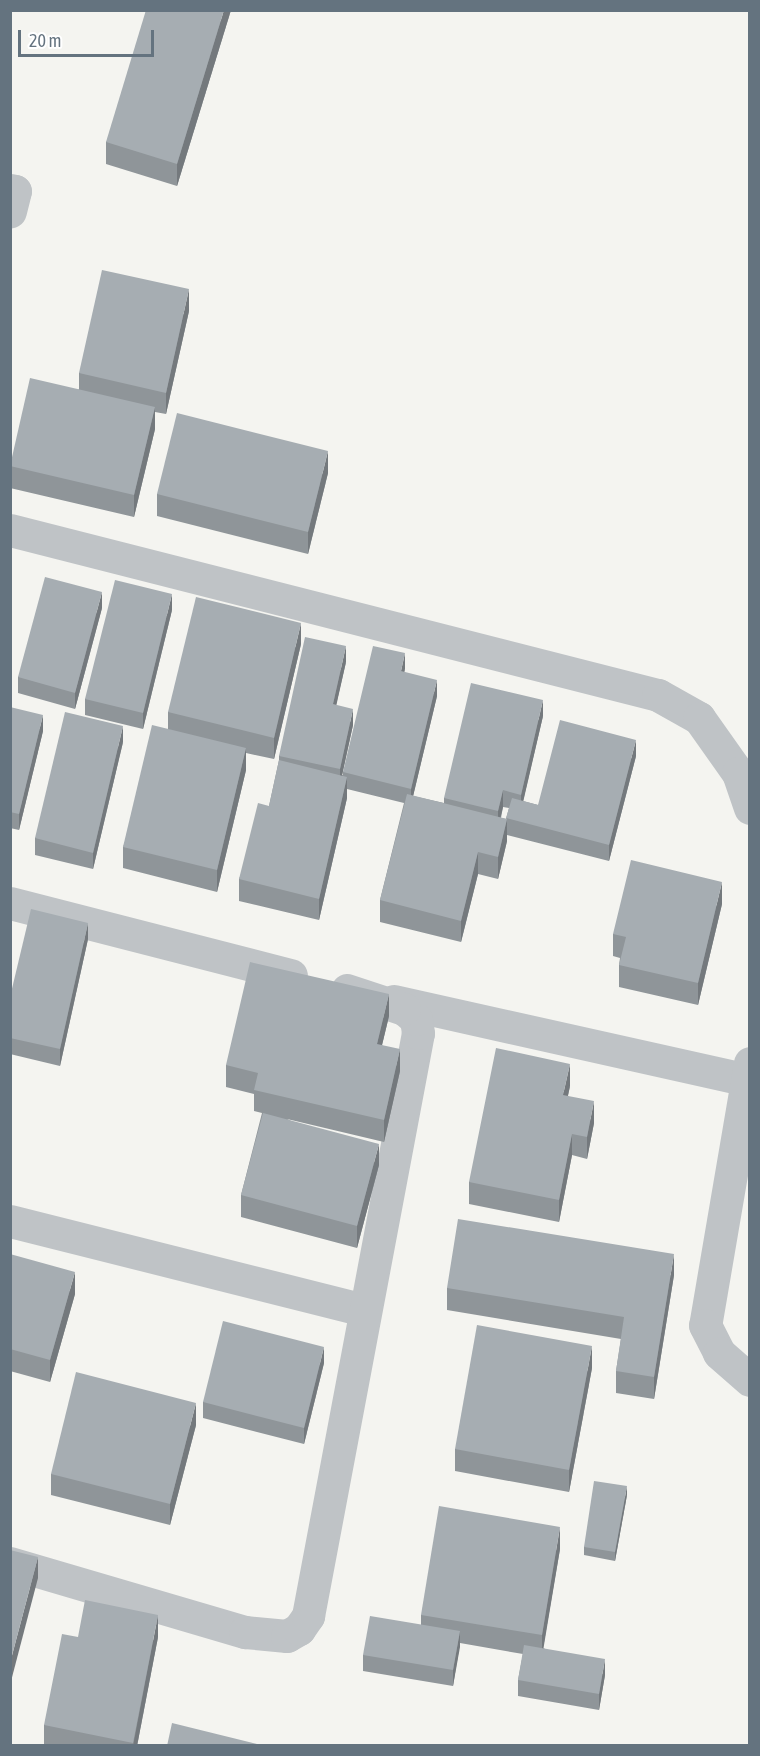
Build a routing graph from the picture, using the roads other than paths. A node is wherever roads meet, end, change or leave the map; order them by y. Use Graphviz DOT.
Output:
graph roads {
  1 [pos="10,190"];
  2 [pos="10,211"];
  3 [pos="10,530"];
  4 [pos="750,808"];
  5 [pos="10,903"];
  6 [pos="383,999"];
  7 [pos="748,1072"];
  8 [pos="10,1221"];
  9 [pos="365,1310"];
  10 [pos="750,1380"];
  11 [pos="10,1563"];
  1 -- 2 [label="street"];
  3 -- 4 [label="street"];
  5 -- 6 [label="street"];
  6 -- 7 [label="street"];
  6 -- 9 [label="street"];
  7 -- 10 [label="street"];
  8 -- 9 [label="street"];
  9 -- 11 [label="street"];
}
